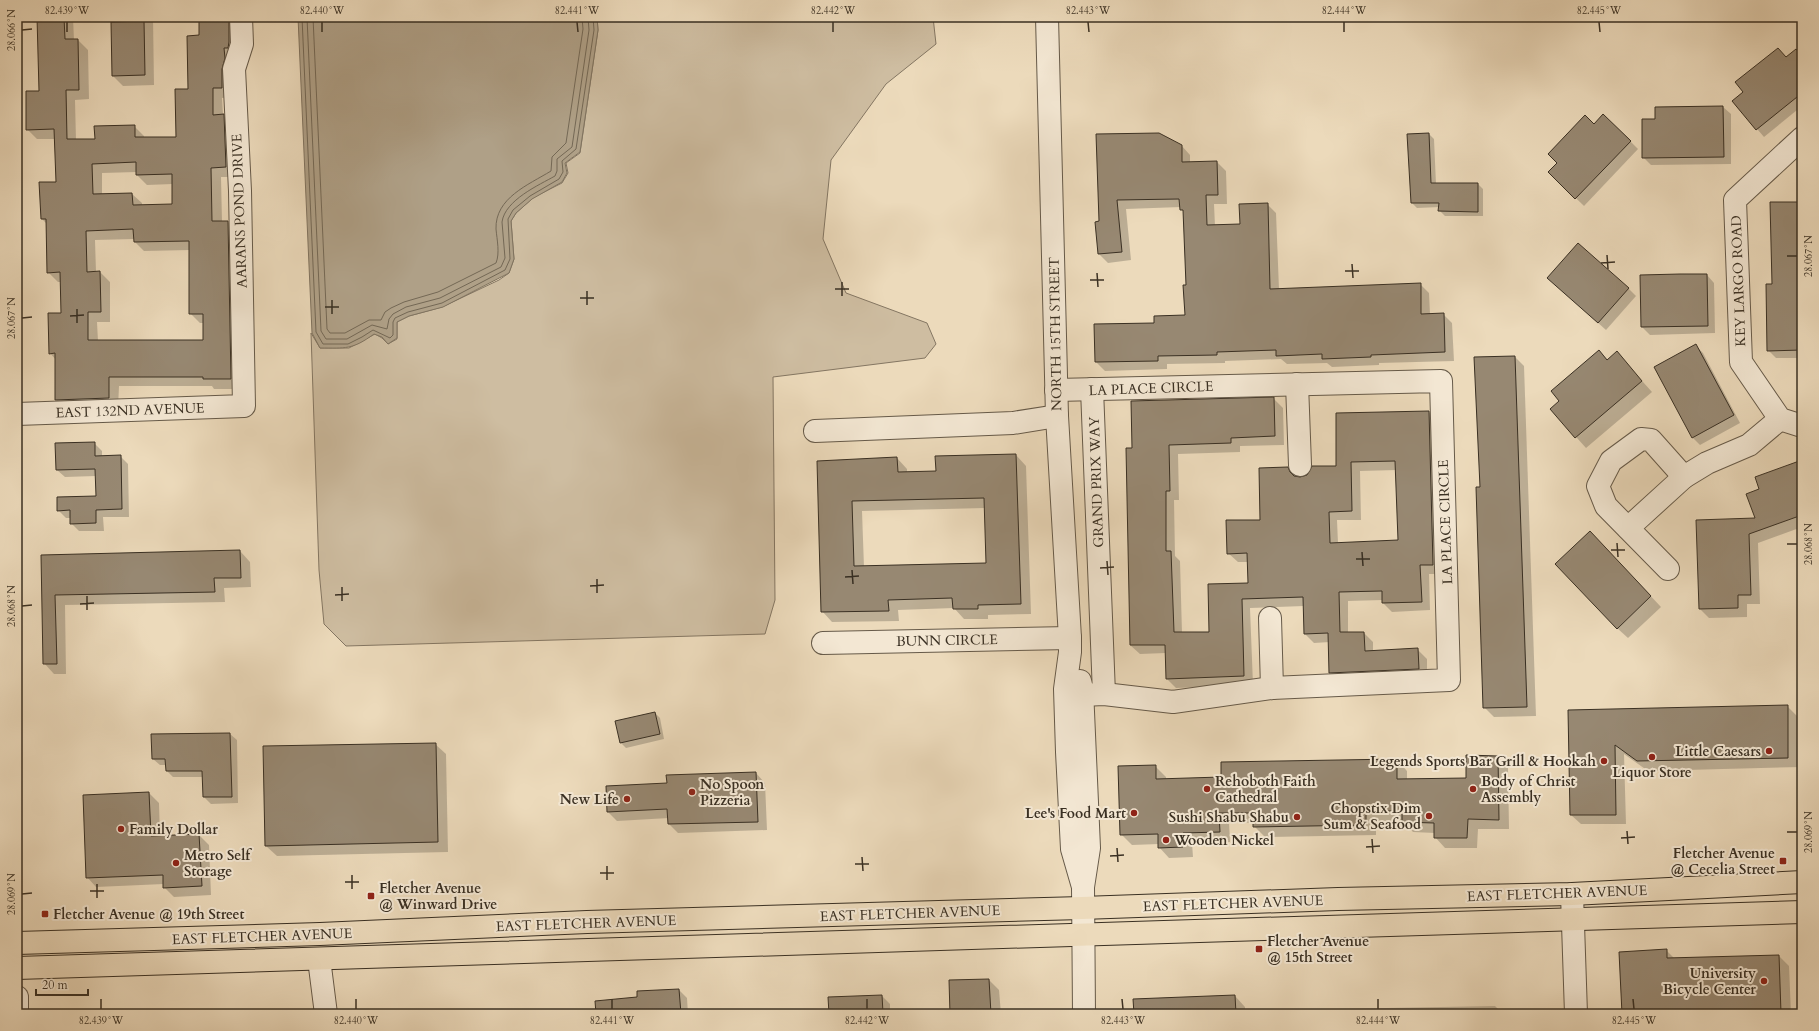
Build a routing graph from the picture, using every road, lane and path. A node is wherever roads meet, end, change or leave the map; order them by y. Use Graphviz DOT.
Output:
graph roads {
  1 [pos="241,17"];
  2 [pos="1047,17"];
  3 [pos="1802,138"];
  4 [pos="1297,384"];
  5 [pos="1092,389"];
  6 [pos="1056,390"];
  7 [pos="244,406"];
  8 [pos="17,414"];
  9 [pos="1057,416"];
  10 [pos="1780,419"];
  11 [pos="1802,426"];
  12 [pos="815,431"];
  13 [pos="1300,464"];
  14 [pos="1684,477"];
  15 [pos="1628,528"];
  16 [pos="1668,569"];
  17 [pos="1270,618"];
  18 [pos="823,643"];
  19 [pos="1070,645"];
  20 [pos="1272,688"];
  21 [pos="1104,694"];
  22 [pos="1082,695"];
  23 [pos="1802,882"];
  24 [pos="1572,894"];
  25 [pos="1082,898"];
  26 [pos="1802,912"];
  27 [pos="725,918"];
  28 [pos="1574,920"];
  29 [pos="587,922"];
  30 [pos="302,934"];
  31 [pos="1083,935"];
  32 [pos="17,943"];
  33 [pos="725,945"];
  34 [pos="587,950"];
  35 [pos="319,959"];
  36 [pos="17,968"];
  37 [pos="17,997"];
  38 [pos="17,1014"];
  39 [pos="326,1014"];
  40 [pos="1084,1014"];
  41 [pos="1576,1014"];
  1 -- 7 [label="street, AARANS POND DRIVE"];
  2 -- 6 [label="street, NORTH 15TH STREET"];
  3 -- 10 [label="street, KEY LARGO ROAD"];
  4 -- 5 [label="street, LA PLACE CIRCLE"];
  4 -- 13 [label="street"];
  4 -- 20 [label="street, LA PLACE CIRCLE"];
  5 -- 6 [label="street, LA PLACE CIRCLE"];
  5 -- 21 [label="street, GRAND PRIX WAY"];
  6 -- 9 [label="street, NORTH 15TH STREET"];
  7 -- 8 [label="street, EAST 132ND AVENUE"];
  9 -- 12 [label="street"];
  9 -- 19 [label="street, NORTH 15TH STREET"];
  10 -- 11 [label="street"];
  10 -- 14 [label="street"];
  14 -- 15 [label="street"];
  14 -- 15 [label="street"];
  15 -- 16 [label="street"];
  17 -- 20 [label="street"];
  18 -- 19 [label="street, BUNN CIRCLE"];
  19 -- 22 [label="street, NORTH 15TH STREET"];
  19 -- 25 [label="street, NORTH 15TH STREET"];
  20 -- 21 [label="street, LA PLACE CIRCLE"];
  21 -- 22 [label="street, LA PLACE CIRCLE"];
  22 -- 25 [label="street, NORTH 15TH STREET"];
  23 -- 24 [label="main road, EAST FLETCHER AVENUE"];
  24 -- 25 [label="main road, EAST FLETCHER AVENUE"];
  24 -- 28 [label="street"];
  25 -- 27 [label="main road, EAST FLETCHER AVENUE"];
  25 -- 31 [label="street, NORTH 15TH STREET"];
  26 -- 28 [label="main road, EAST FLETCHER AVENUE"];
  27 -- 29 [label="main road, EAST FLETCHER AVENUE"];
  27 -- 33 [label="main road"];
  28 -- 31 [label="main road, EAST FLETCHER AVENUE"];
  28 -- 41 [label="street"];
  29 -- 30 [label="main road, EAST FLETCHER AVENUE"];
  29 -- 34 [label="main road"];
  30 -- 32 [label="main road, EAST FLETCHER AVENUE"];
  30 -- 35 [label="main road"];
  31 -- 33 [label="main road, EAST FLETCHER AVENUE"];
  31 -- 40 [label="street, NORTH 15TH STREET"];
  33 -- 34 [label="main road, EAST FLETCHER AVENUE"];
  34 -- 35 [label="main road, EAST FLETCHER AVENUE"];
  35 -- 36 [label="main road, EAST FLETCHER AVENUE"];
  35 -- 39 [label="street"];
  37 -- 38 [label="street"];
}
